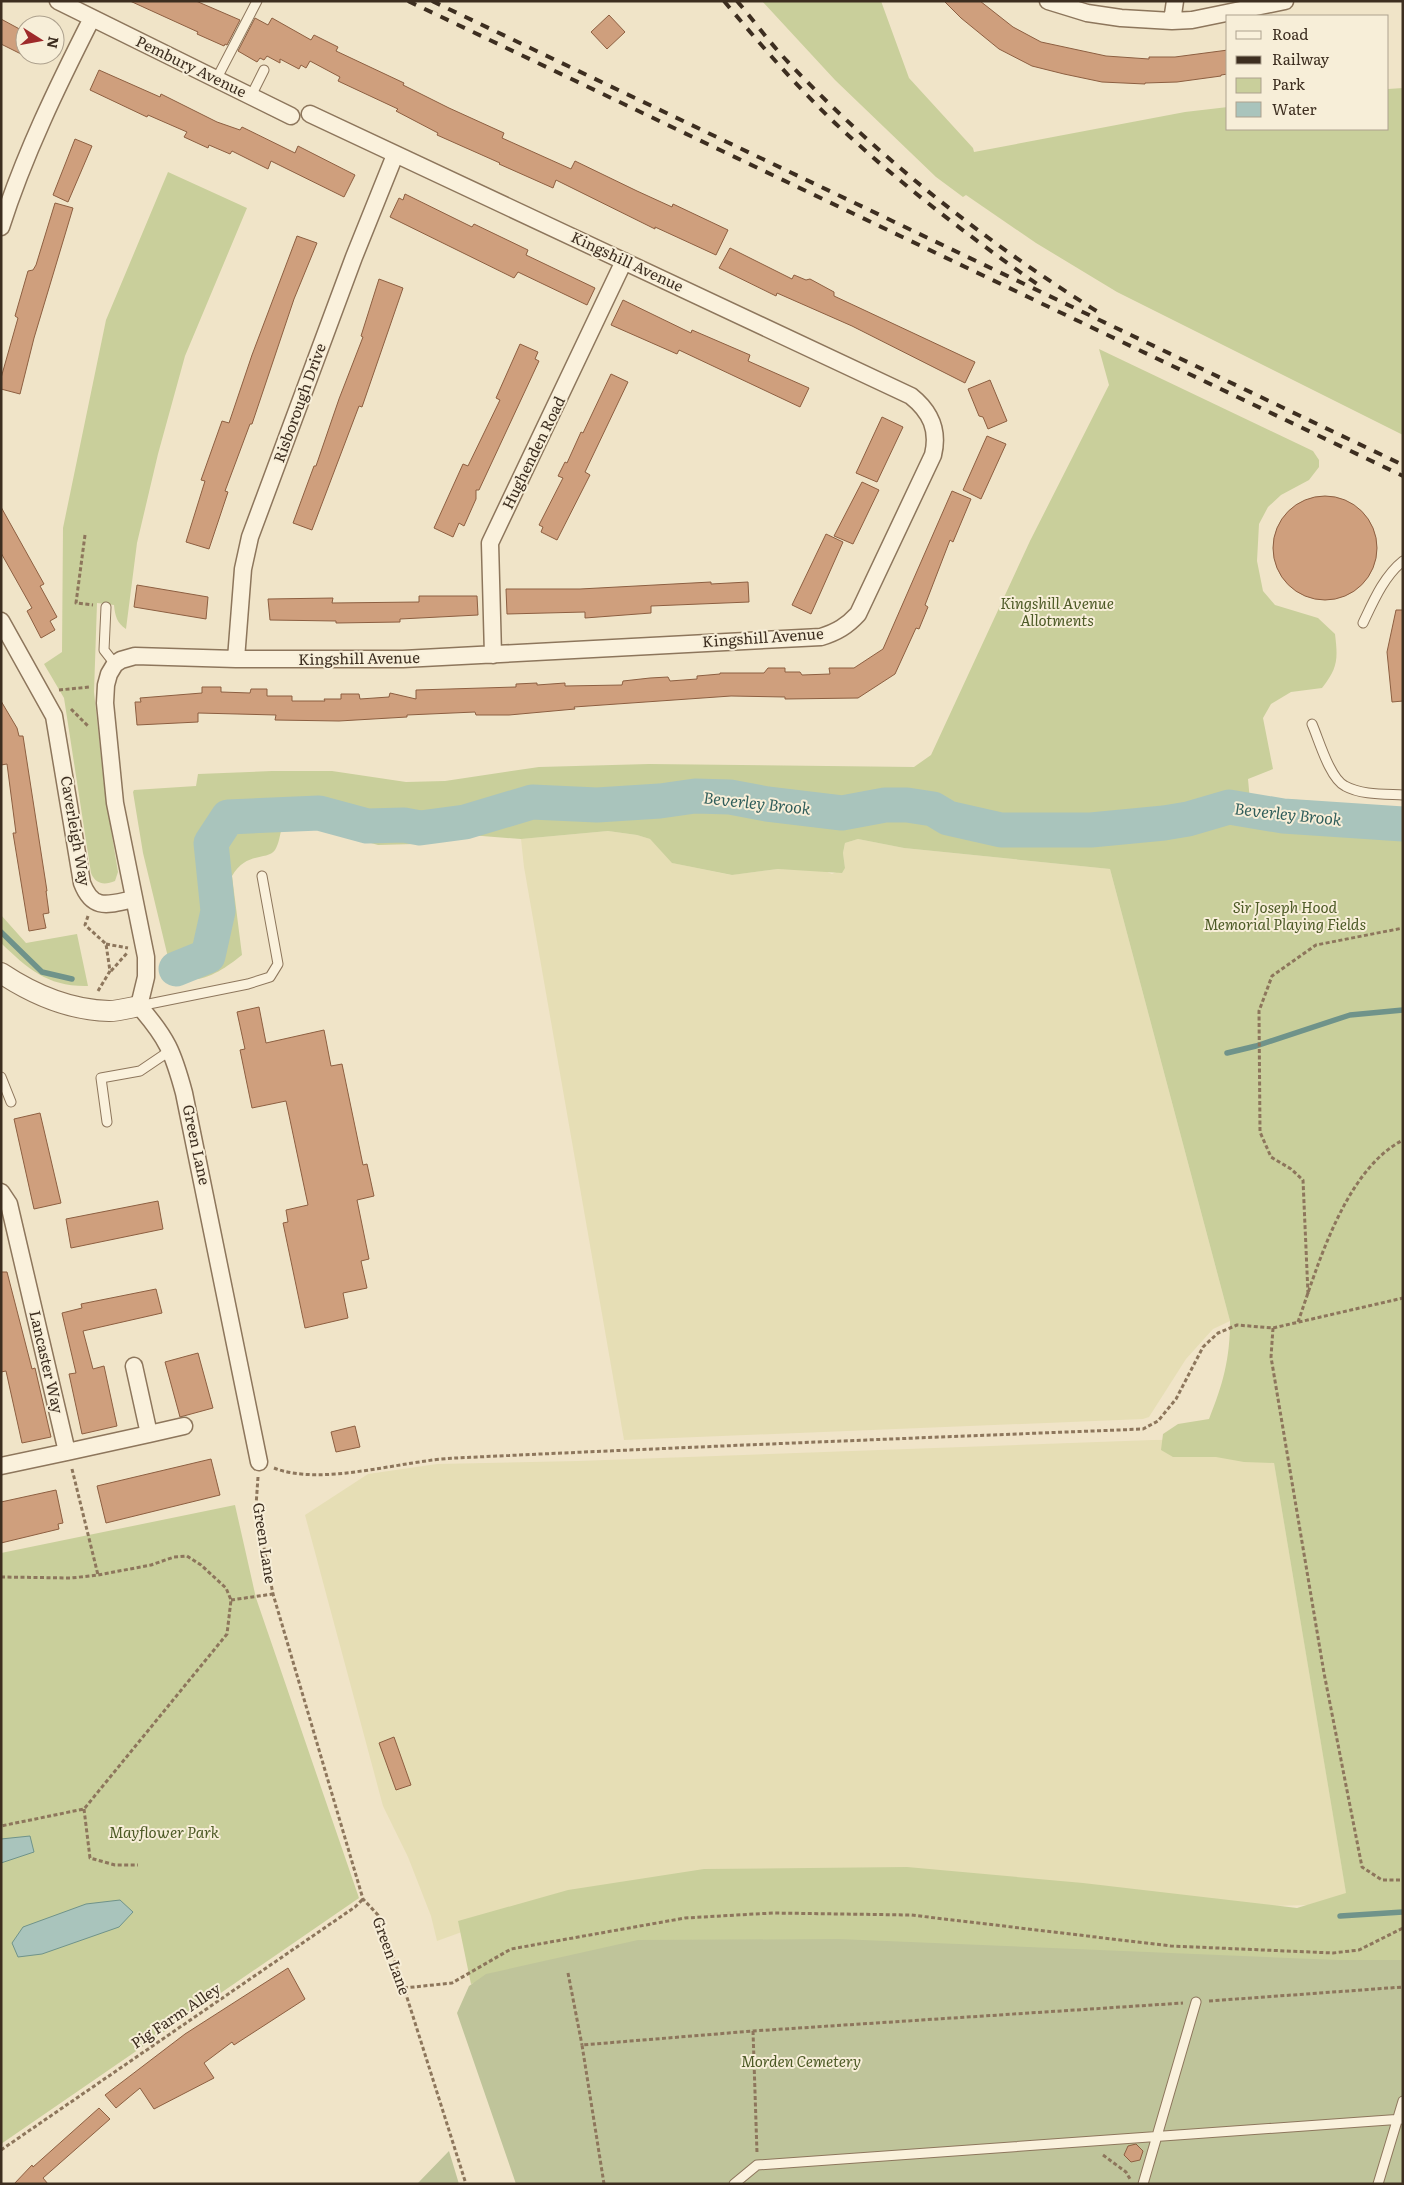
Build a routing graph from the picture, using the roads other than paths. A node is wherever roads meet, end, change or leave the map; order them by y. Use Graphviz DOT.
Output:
graph roads {
  1 [pos="58,1"];
  2 [pos="257,1"];
  3 [pos="1048,1"];
  4 [pos="1175,1"];
  5 [pos="1285,1"];
  6 [pos="92,18"];
  7 [pos="1172,21"];
  8 [pos="264,70"];
  9 [pos="217,78"];
  10 [pos="251,96"];
  11 [pos="310,114"];
  12 [pos="291,116"];
  13 [pos="395,155"];
  14 [pos="1,227"];
  15 [pos="624,261"];
  16 [pos="1403,561"];
  17 [pos="106,608"];
  18 [pos="1,621"];
  19 [pos="1363,623"];
  20 [pos="493,655"];
  21 [pos="236,659"];
  22 [pos="115,664"];
  23 [pos="1312,724"];
  24 [pos="1403,795"];
  25 [pos="262,876"];
  26 [pos="134,899"];
  27 [pos="1,973"];
  28 [pos="139,1006"];
  29 [pos="171,1050"];
  30 [pos="1,1076"];
  31 [pos="11,1102"];
  32 [pos="107,1122"];
  33 [pos="1,1192"];
  34 [pos="134,1366"];
  35 [pos="184,1426"];
  36 [pos="149,1434"];
  37 [pos="67,1452"];
  38 [pos="259,1462"];
  39 [pos="1,1466"];
  40 [pos="1196,2002"];
  41 [pos="1403,2101"];
  42 [pos="1400,2119"];
  43 [pos="1158,2135"];
  44 [pos="734,2184"];
  45 [pos="1143,2184"];
  46 [pos="1378,2184"];
  1 -- 6 [label="street, Pembury Avenue"];
  2 -- 9 [label="lane"];
  3 -- 7 [label="street"];
  4 -- 7 [label="street"];
  5 -- 7 [label="street"];
  6 -- 9 [label="street, Pembury Avenue"];
  6 -- 14 [label="street"];
  8 -- 10 [label="lane"];
  9 -- 10 [label="street, Pembury Avenue"];
  10 -- 12 [label="street, Pembury Avenue"];
  11 -- 13 [label="street, Kingshill Avenue"];
  13 -- 15 [label="street, Kingshill Avenue"];
  13 -- 21 [label="street, Risborough Drive"];
  15 -- 20 [label="street, Hughenden Road"];
  15 -- 20 [label="street, Kingshill Avenue"];
  16 -- 19 [label="lane"];
  17 -- 22 [label="lane"];
  18 -- 26 [label="street, Caverleigh Way"];
  20 -- 21 [label="street, Kingshill Avenue"];
  21 -- 22 [label="street, Kingshill Avenue"];
  22 -- 26 [label="street"];
  23 -- 24 [label="lane"];
  25 -- 28 [label="lane"];
  26 -- 28 [label="street"];
  27 -- 28 [label="street"];
  28 -- 29 [label="street, Green Lane"];
  29 -- 32 [label="lane"];
  29 -- 38 [label="street, Green Lane"];
  30 -- 31 [label="lane"];
  33 -- 37 [label="street, Lancaster Way"];
  34 -- 36 [label="street"];
  35 -- 36 [label="street"];
  36 -- 37 [label="street"];
  37 -- 39 [label="street"];
  40 -- 43 [label="lane"];
  41 -- 42 [label="lane"];
  42 -- 43 [label="lane"];
  42 -- 46 [label="lane"];
  43 -- 44 [label="lane"];
  43 -- 45 [label="lane"];
}
